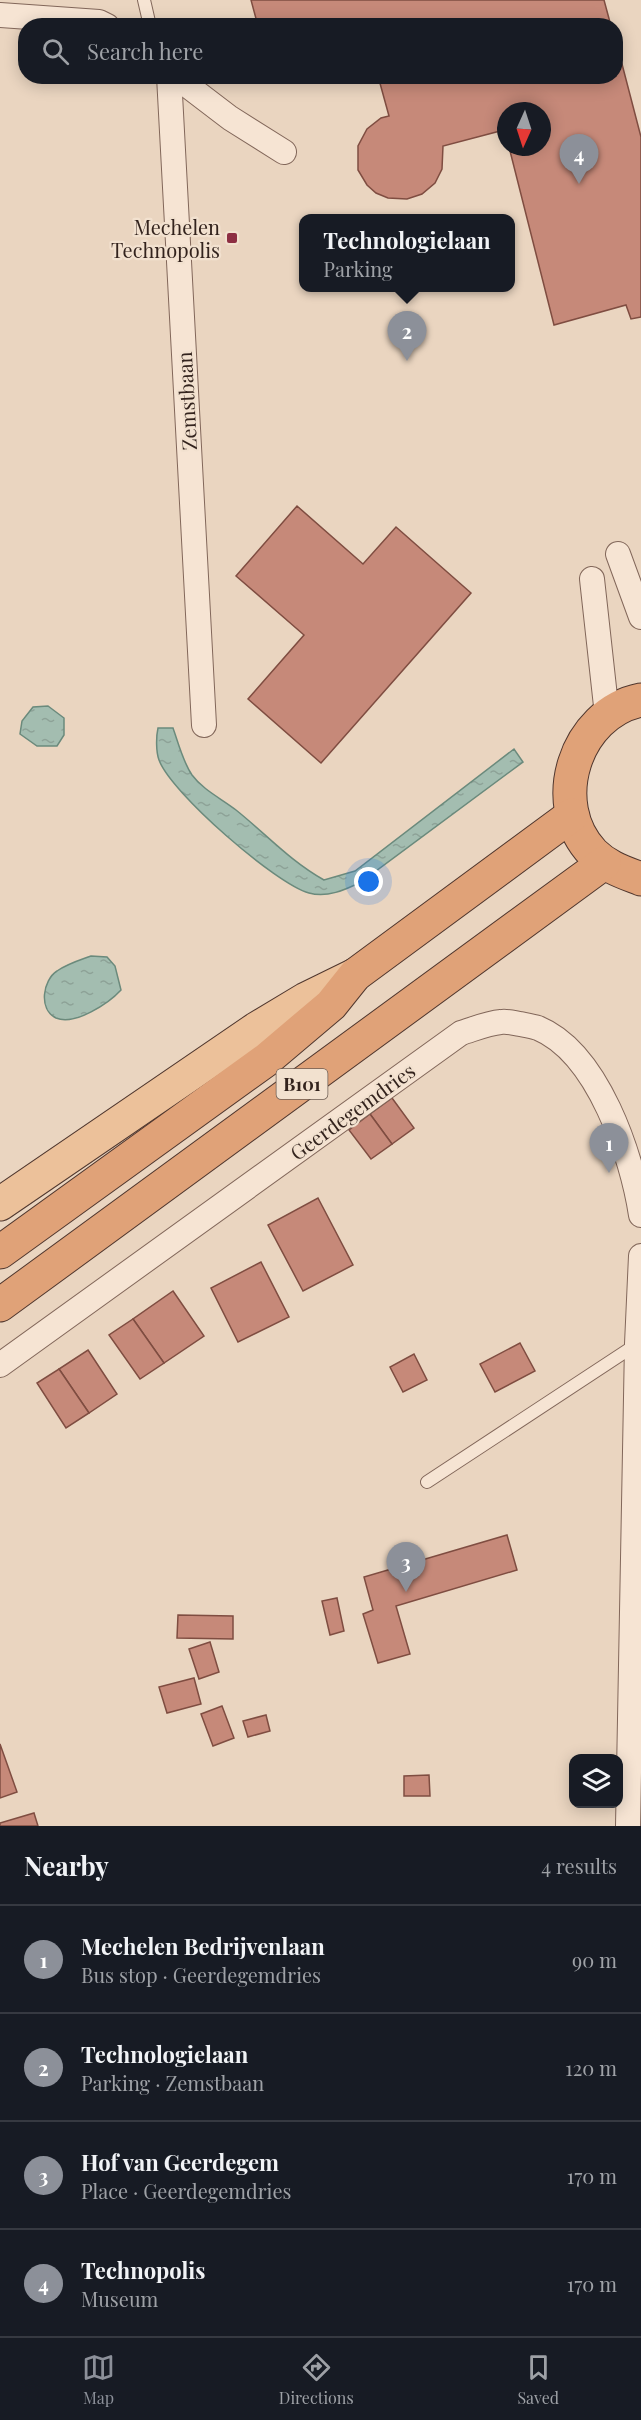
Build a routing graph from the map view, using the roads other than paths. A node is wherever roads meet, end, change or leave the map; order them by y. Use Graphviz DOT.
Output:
graph roads {
  1 [pos="144,0"];
  2 [pos="0,15"];
  3 [pos="42,18"];
  4 [pos="148,18"];
  5 [pos="169,84"];
  6 [pos="186,84"];
  7 [pos="284,152"];
  8 [pos="618,554"];
  9 [pos="592,579"];
  10 [pos="641,617"];
  11 [pos="641,700"];
  12 [pos="607,715"];
  13 [pos="204,725"];
  14 [pos="572,815"];
  15 [pos="604,863"];
  16 [pos="641,879"];
  17 [pos="355,975"];
  18 [pos="0,1203"];
  19 [pos="641,1215"];
  20 [pos="0,1252"];
  21 [pos="641,1256"];
  22 [pos="0,1305"];
  23 [pos="637,1344"];
  24 [pos="0,1365"];
  25 [pos="638,1467"];
  26 [pos="427,1482"];
  27 [pos="628,1826"];
  1 -- 4 [label="lane"];
  2 -- 3 [label="street"];
  5 -- 13 [label="street, Zemstbaan"];
  6 -- 7 [label="street"];
  8 -- 10 [label="street"];
  9 -- 12 [label="street"];
  11 -- 12 [label="highway"];
  12 -- 14 [label="highway"];
  14 -- 15 [label="highway"];
  14 -- 17 [label="highway, B101"];
  15 -- 16 [label="highway"];
  15 -- 22 [label="highway, B101"];
  17 -- 18 [label="main road, B101"];
  17 -- 20 [label="highway, B101"];
  19 -- 24 [label="street, Geerdegemdries"];
  21 -- 23 [label="street"];
  23 -- 25 [label="street"];
  23 -- 26 [label="lane"];
  25 -- 27 [label="street"];
}
